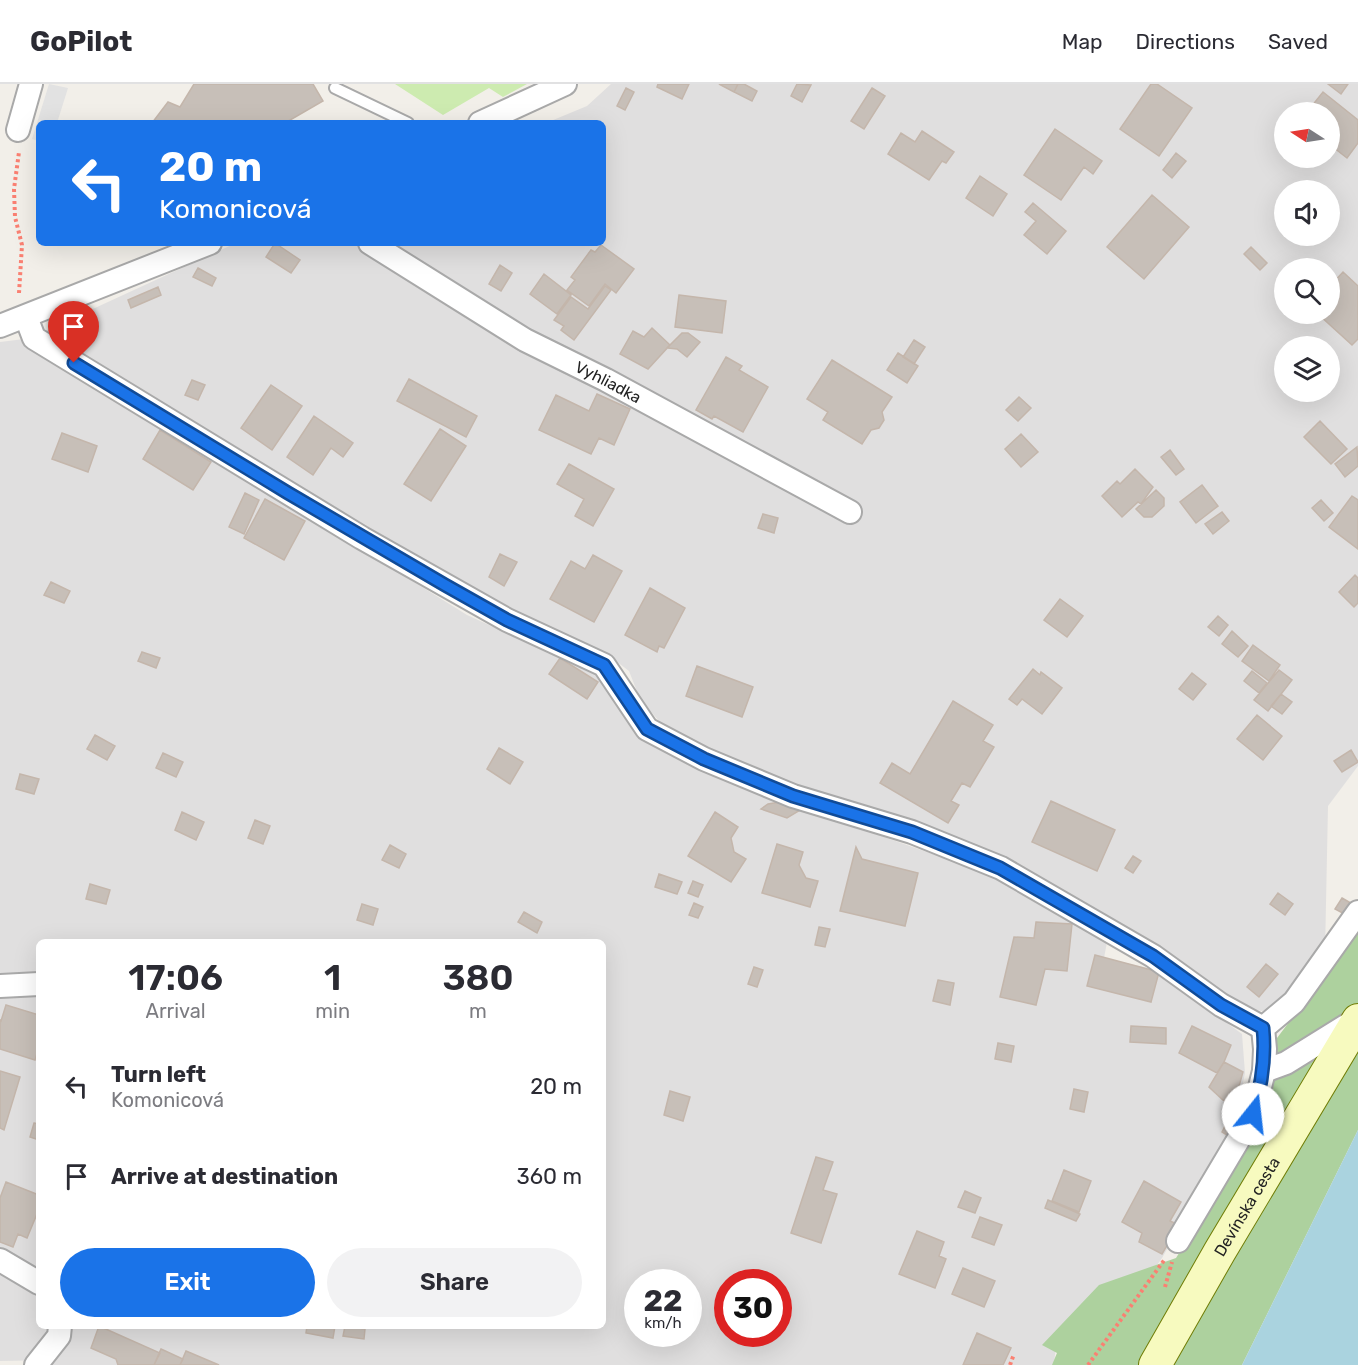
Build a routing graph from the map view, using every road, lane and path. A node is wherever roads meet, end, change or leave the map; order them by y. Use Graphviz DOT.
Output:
graph roads {
  1 [pos="31,84"];
  2 [pos="566,84"];
  3 [pos="335,88"];
  4 [pos="402,120"];
  5 [pos="487,120"];
  6 [pos="18,130"];
  7 [pos="203,246"];
  8 [pos="375,246"];
  9 [pos="26,317"];
  10 [pos="0,326"];
  11 [pos="850,512"];
  12 [pos="1358,912"];
  13 [pos="36,984"];
  14 [pos="0,986"];
  15 [pos="1358,1019"];
  16 [pos="1263,1028"];
  17 [pos="1264,1071"];
  18 [pos="1178,1241"];
  19 [pos="0,1260"];
  20 [pos="36,1281"];
  21 [pos="60,1329"];
  22 [pos="1014,1354"];
  23 [pos="36,1365"];
  24 [pos="1010,1365"];
  25 [pos="1088,1365"];
  26 [pos="1155,1365"];
  1 -- 6 [label="street"];
  2 -- 5 [label="street"];
  3 -- 4 [label="lane"];
  6 -- 9 [label="path"];
  7 -- 9 [label="street"];
  8 -- 11 [label="street, Vyhliadka"];
  9 -- 10 [label="street"];
  9 -- 16 [label="street"];
  12 -- 16 [label="street"];
  13 -- 14 [label="street"];
  15 -- 17 [label="street"];
  15 -- 26 [label="street, Devínska cesta"];
  16 -- 17 [label="street"];
  17 -- 18 [label="street"];
  18 -- 25 [label="path"];
  19 -- 20 [label="street"];
  21 -- 23 [label="street"];
  22 -- 24 [label="path"];
}
